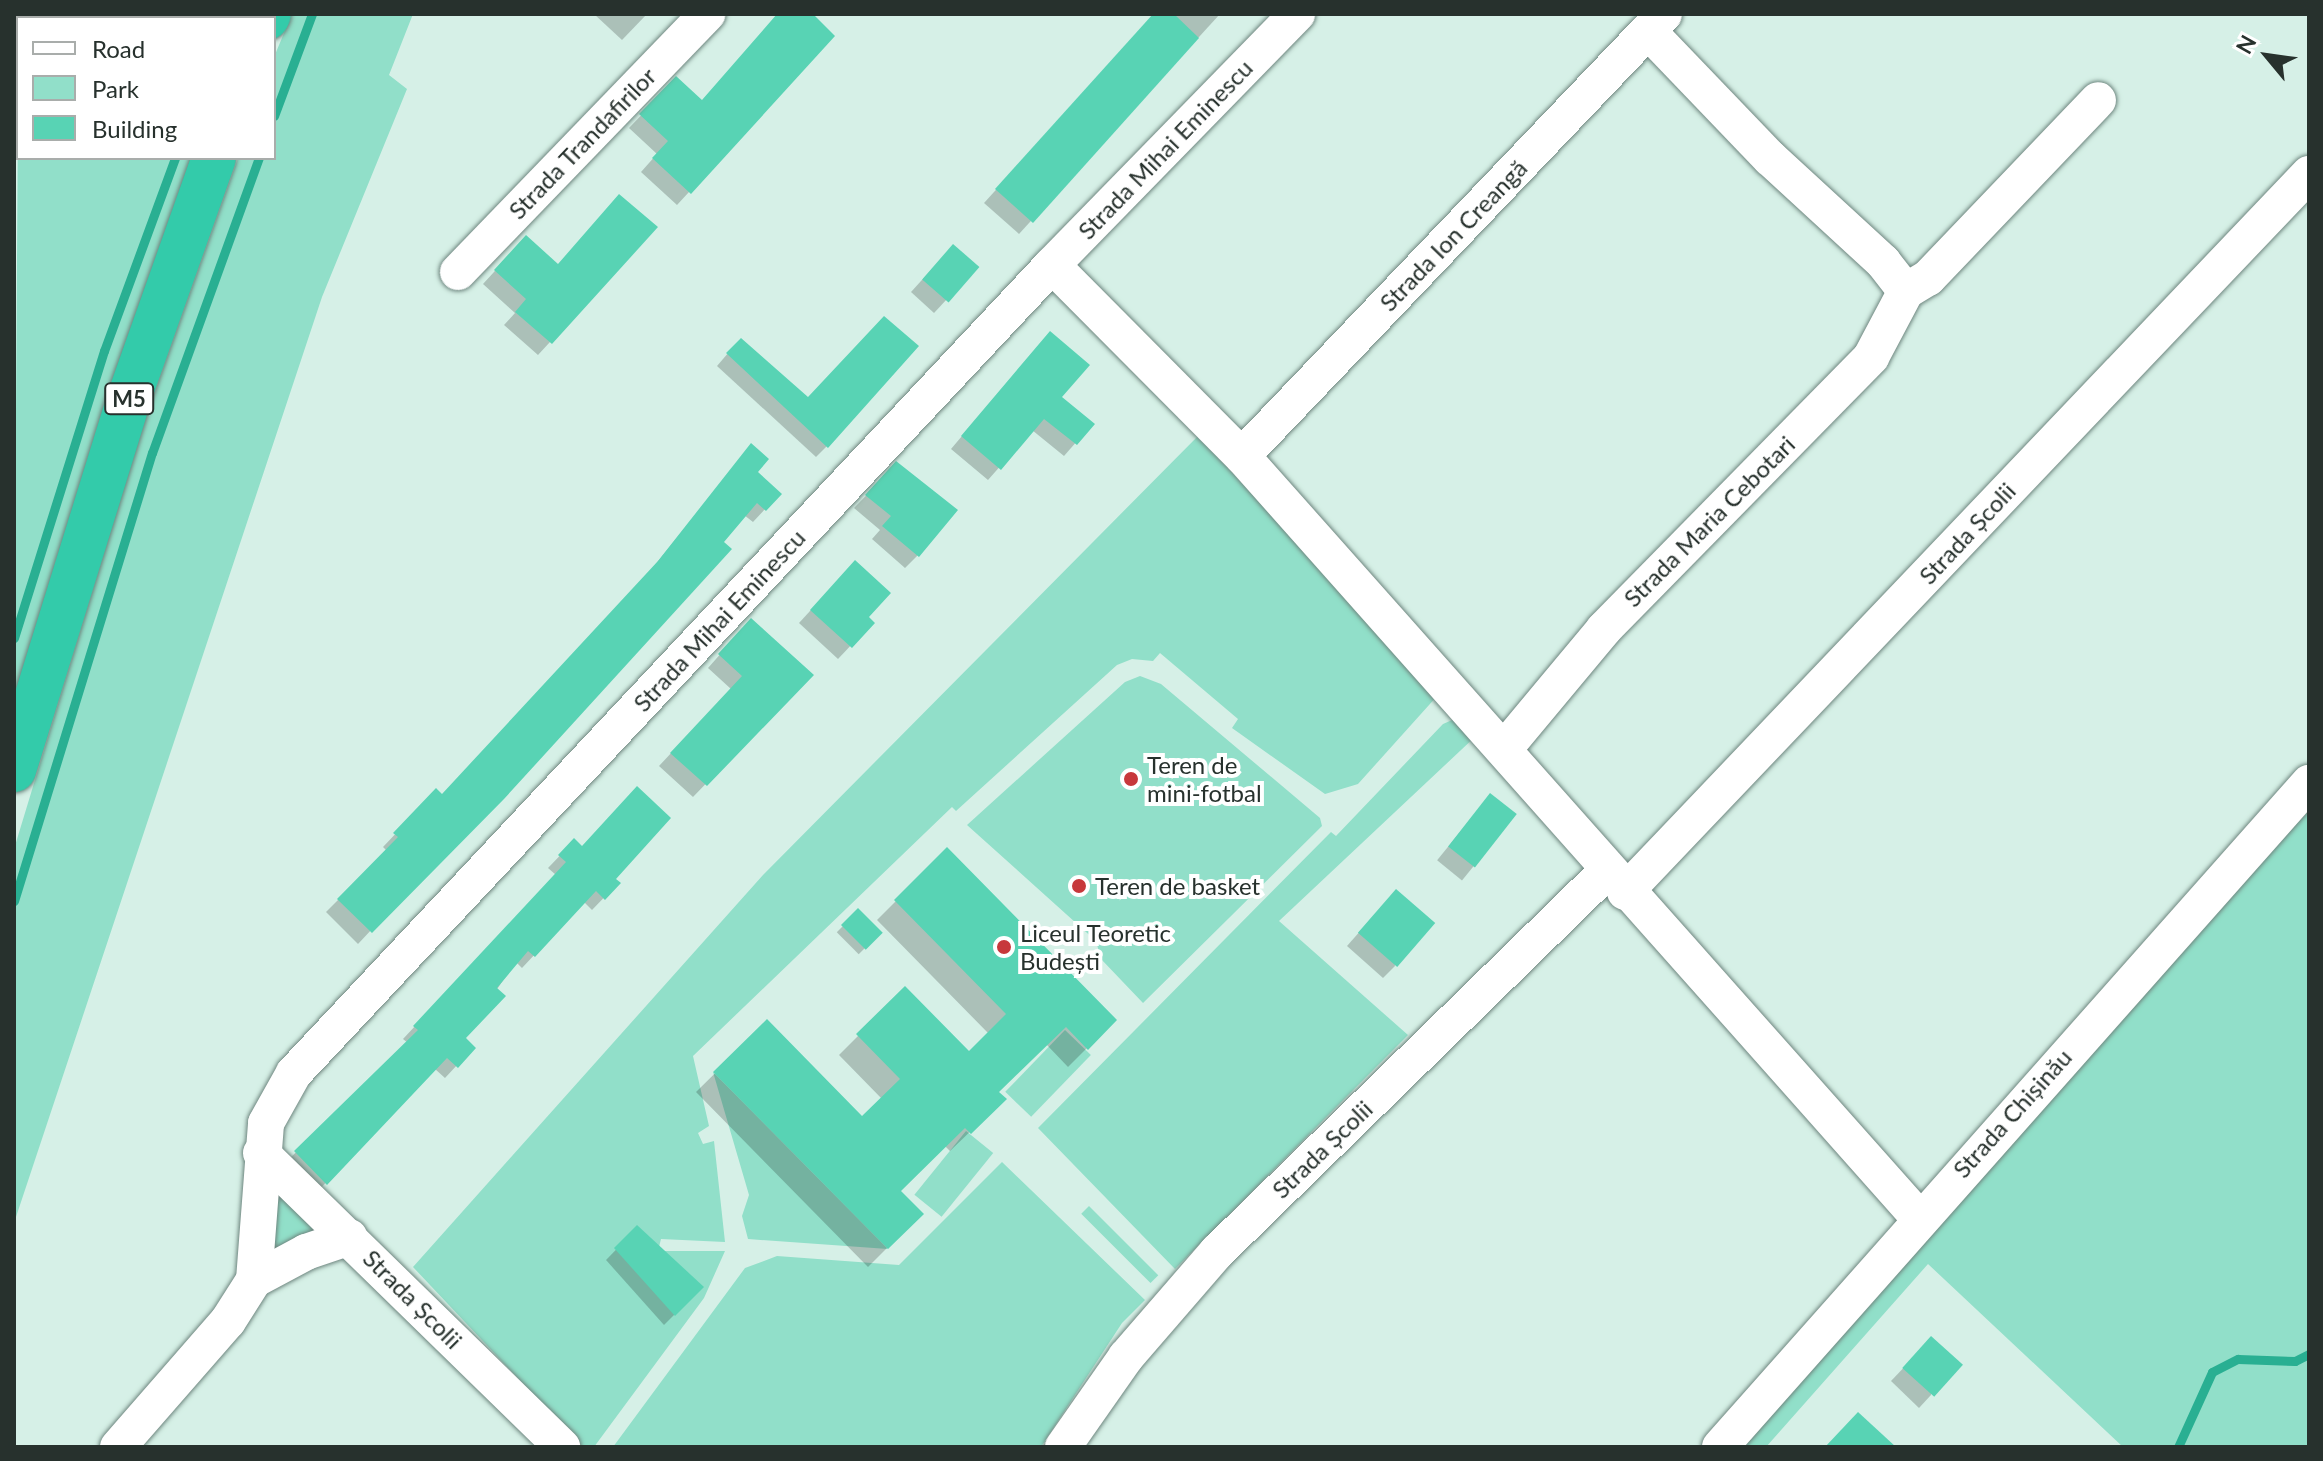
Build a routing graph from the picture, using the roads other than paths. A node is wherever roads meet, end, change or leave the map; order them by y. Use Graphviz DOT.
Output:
graph roads {
  1 [pos="707,14"];
  2 [pos="1297,14"];
  3 [pos="1656,22"];
  4 [pos="2098,100"];
  5 [pos="213,160"];
  6 [pos="2309,174"];
  7 [pos="1052,265"];
  8 [pos="458,272"];
  9 [pos="1906,291"];
  10 [pos="1242,456"];
  11 [pos="1505,748"];
  12 [pos="14,770"];
  13 [pos="2309,783"];
  14 [pos="1616,882"];
  15 [pos="261,1153"];
  16 [pos="1919,1218"];
  17 [pos="350,1237"];
  18 [pos="254,1280"];
  19 [pos="118,1447"];
  20 [pos="562,1447"];
  21 [pos="1063,1447"];
  22 [pos="1720,1447"];
  1 -- 8 [label="street, Strada Trandafirilor"];
  2 -- 7 [label="street, Strada Mihai Eminescu"];
  3 -- 9 [label="street"];
  3 -- 10 [label="street, Strada Ion Creangă"];
  4 -- 9 [label="street, Strada Maria Cebotari"];
  5 -- 12 [label="highway, M5"];
  6 -- 14 [label="street, Strada Școlii"];
  7 -- 10 [label="street"];
  7 -- 15 [label="street, Strada Mihai Eminescu"];
  9 -- 11 [label="street, Strada Maria Cebotari"];
  10 -- 11 [label="street"];
  11 -- 14 [label="street"];
  13 -- 16 [label="street, Strada Chișinău"];
  14 -- 16 [label="street"];
  14 -- 21 [label="street, Strada Școlii"];
  15 -- 17 [label="street, Strada Școlii"];
  15 -- 18 [label="street, Strada Mihai Eminescu"];
  16 -- 22 [label="street, Strada Chișinău"];
  17 -- 18 [label="street"];
  17 -- 20 [label="street, Strada Școlii"];
  18 -- 19 [label="street"];
}
